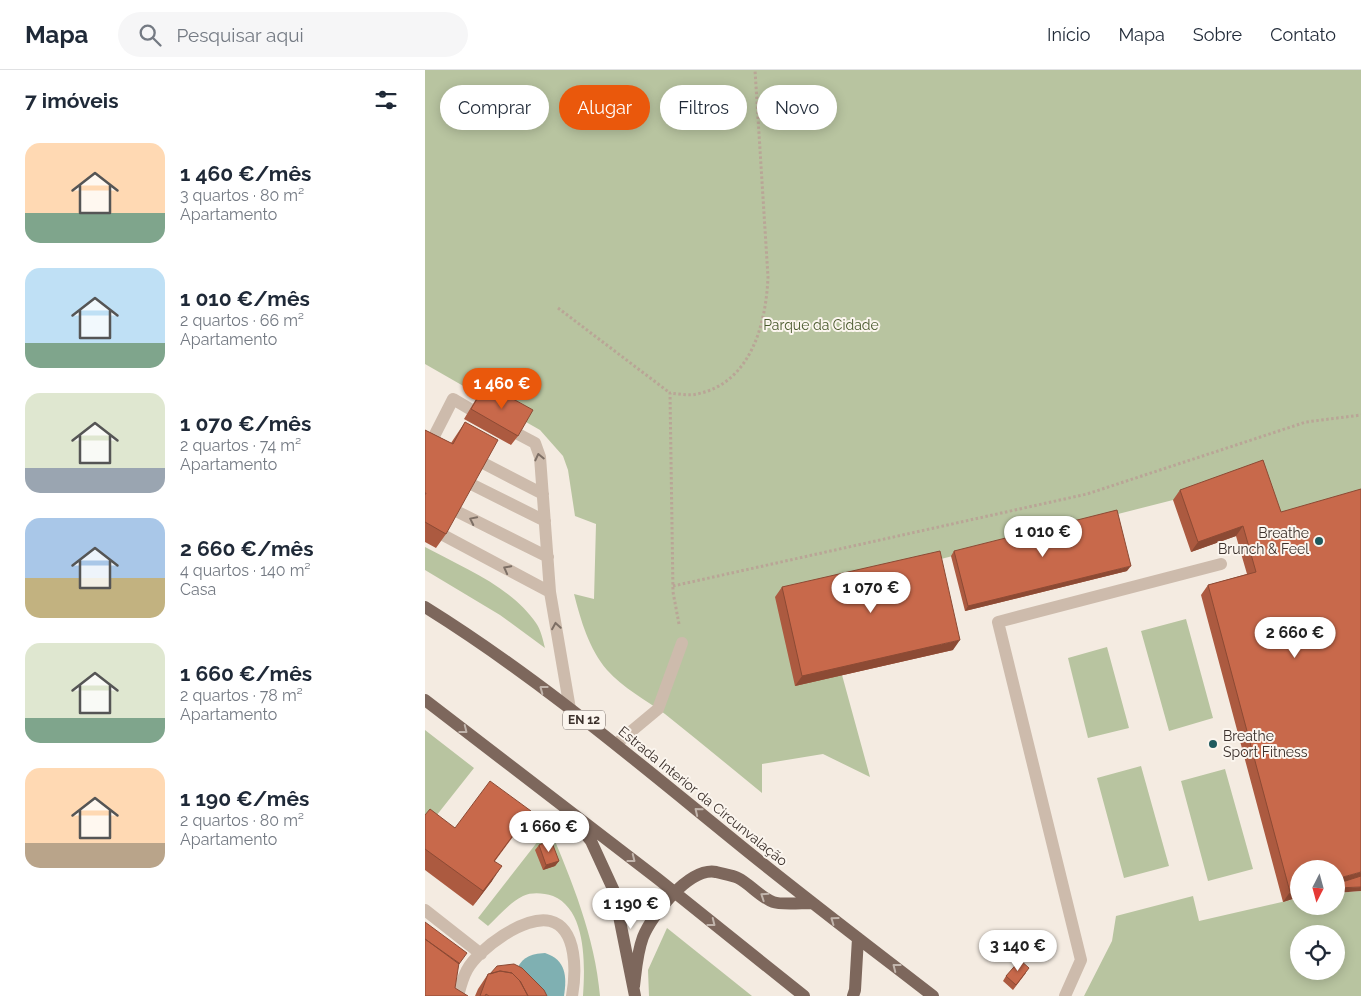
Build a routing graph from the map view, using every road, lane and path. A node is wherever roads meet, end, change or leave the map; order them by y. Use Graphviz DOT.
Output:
graph roads {
  1 [pos="755,70"];
  2 [pos="559,308"];
  3 [pos="670,393"];
  4 [pos="470,409"];
  5 [pos="1361,415"];
  6 [pos="518,434"];
  7 [pos="427,450"];
  8 [pos="483,463"];
  9 [pos="471,484"];
  10 [pos="543,494"];
  11 [pos="456,511"];
  12 [pos="545,521"];
  13 [pos="443,535"];
  14 [pos="548,557"];
  15 [pos="1221,564"];
  16 [pos="673,586"];
  17 [pos="551,592"];
  18 [pos="425,607"];
  19 [pos="682,643"];
  20 [pos="425,700"];
  21 [pos="570,709"];
  22 [pos="616,744"];
  23 [pos="566,808"];
  24 [pos="674,893"];
  25 [pos="811,903"];
  26 [pos="425,910"];
  27 [pos="858,938"];
  28 [pos="481,954"];
  29 [pos="634,991"];
  30 [pos="459,996"];
  31 [pos="572,996"];
  32 [pos="804,996"];
  33 [pos="853,996"];
  34 [pos="933,996"];
  35 [pos="1065,996"];
  1 -- 3 [label="path"];
  2 -- 3 [label="path"];
  3 -- 16 [label="path"];
  4 -- 7 [label="street"];
  5 -- 16 [label="path"];
  10 -- 6 [label="street, one-way"];
  8 -- 10 [label="street"];
  9 -- 12 [label="street"];
  10 -- 12 [label="street"];
  14 -- 11 [label="street, one-way"];
  12 -- 14 [label="street"];
  17 -- 13 [label="street, one-way"];
  14 -- 17 [label="street"];
  15 -- 35 [label="street"];
  16 -- 19 [label="path"];
  21 -- 17 [label="street, one-way"];
  21 -- 18 [label="main road, Estrada Interior da Circunvalação / EN 12, one-way"];
  19 -- 22 [label="street"];
  20 -- 23 [label="main road, one-way"];
  21 -- 22 [label="main road, Estrada Interior da Circunvalação / EN 12"];
  25 -- 22 [label="main road, Estrada Interior da Circunvalação / EN 12, one-way"];
  23 -- 24 [label="main road, one-way"];
  23 -- 29 [label="main road"];
  25 -- 24 [label="main road, one-way"];
  24 -- 29 [label="main road"];
  24 -- 32 [label="main road, one-way"];
  27 -- 25 [label="main road, Estrada Interior da Circunvalação / EN 12, one-way"];
  26 -- 28 [label="street"];
  27 -- 33 [label="main road"];
  34 -- 27 [label="main road, Estrada Interior da Circunvalação / EN 12, one-way"];
  28 -- 30 [label="street"];
  28 -- 31 [label="street"];
}
